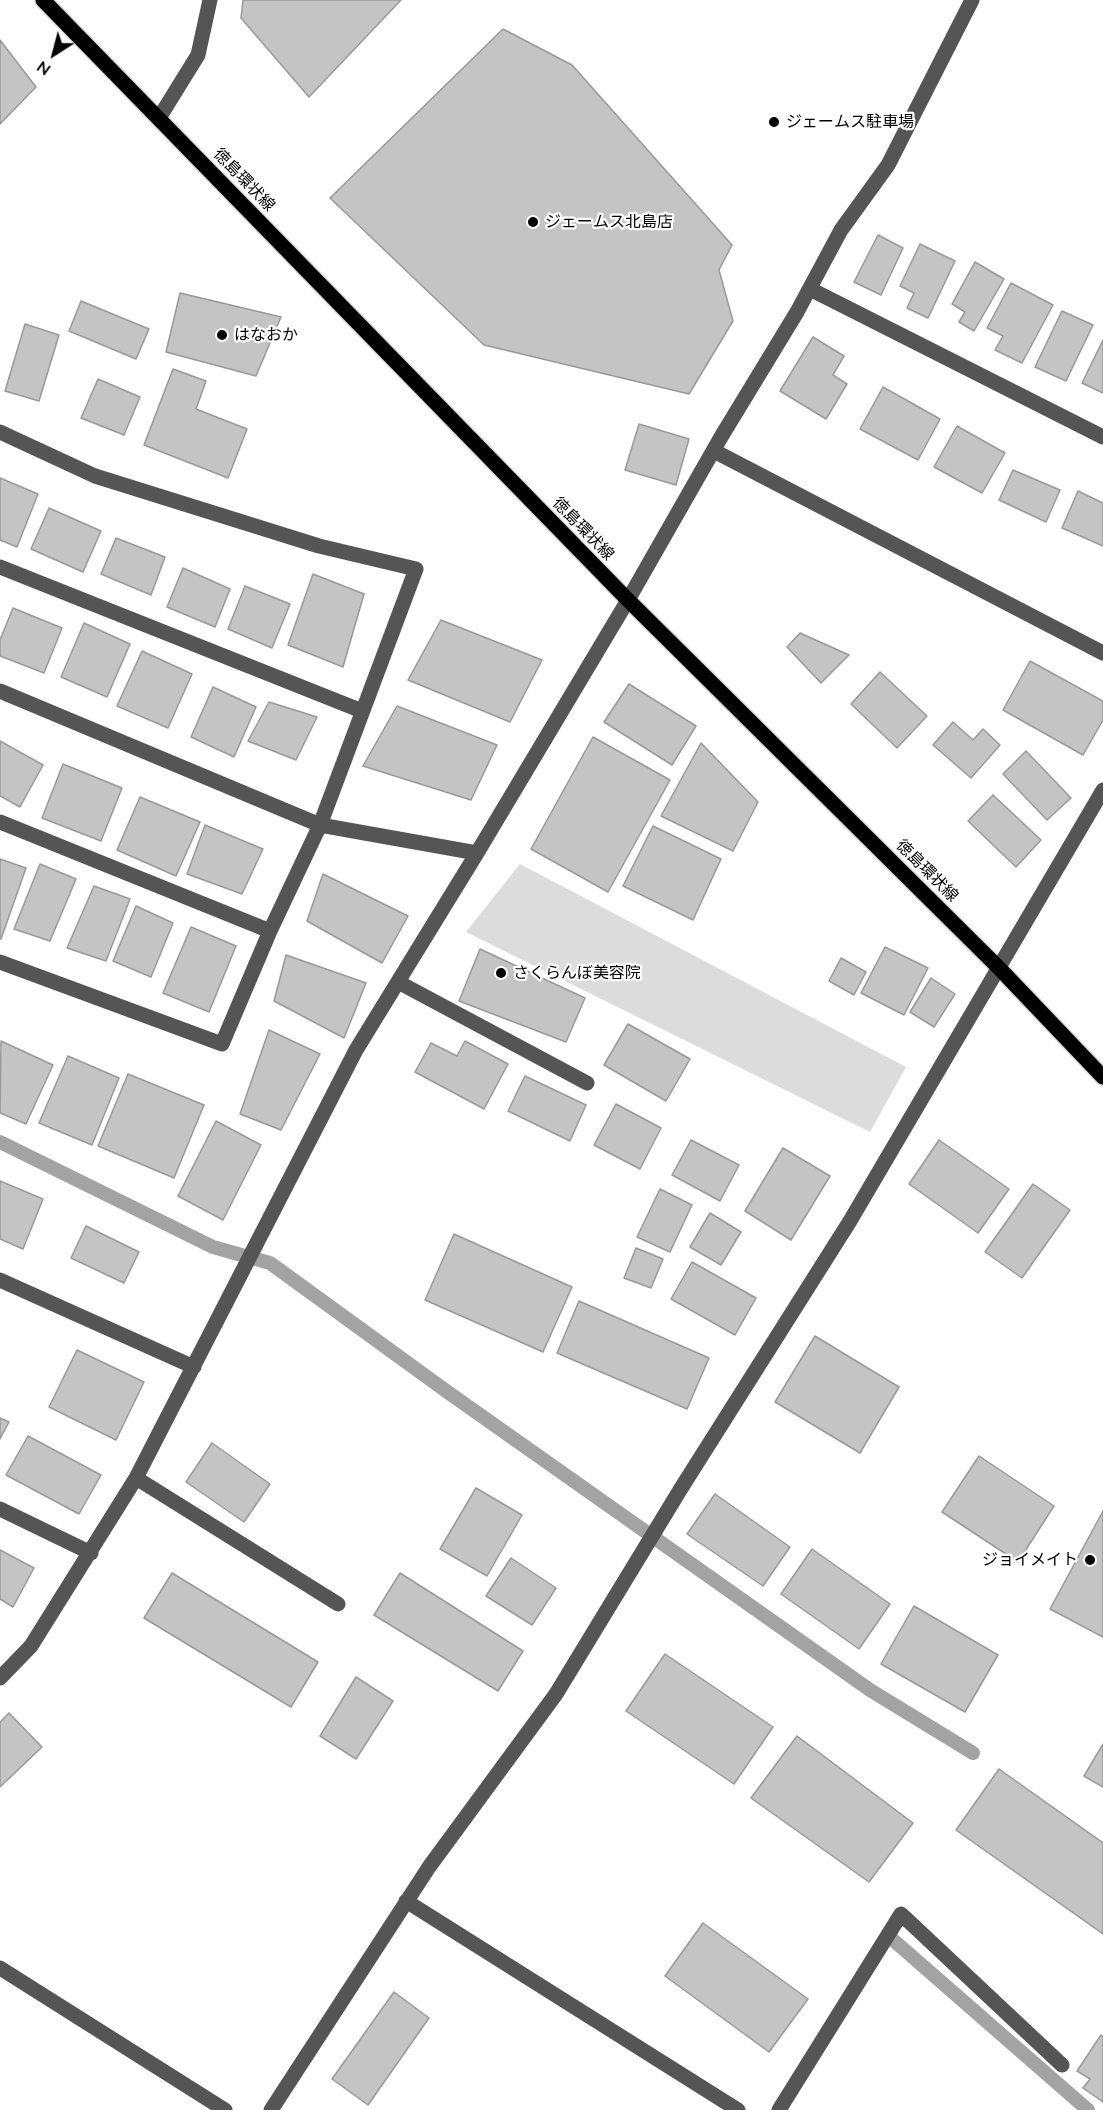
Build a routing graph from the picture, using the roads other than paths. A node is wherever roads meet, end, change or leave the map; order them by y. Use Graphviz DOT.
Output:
graph roads {
  1 [pos="43,0"];
  2 [pos="210,0"];
  3 [pos="972,0"];
  4 [pos="159,118"];
  5 [pos="810,289"];
  6 [pos="0,432"];
  7 [pos="1103,437"];
  8 [pos="714,450"];
  9 [pos="0,567"];
  10 [pos="628,600"];
  11 [pos="1103,653"];
  12 [pos="0,691"];
  13 [pos="362,711"];
  14 [pos="1103,790"];
  15 [pos="0,822"];
  16 [pos="320,825"];
  17 [pos="477,853"];
  18 [pos="270,931"];
  19 [pos="0,962"];
  20 [pos="999,968"];
  21 [pos="398,982"];
  22 [pos="1103,1077"];
  23 [pos="587,1083"];
  24 [pos="0,1280"];
  25 [pos="194,1367"];
  26 [pos="136,1478"];
  27 [pos="0,1509"];
  28 [pos="91,1553"];
  29 [pos="338,1604"];
  30 [pos="0,1678"];
  31 [pos="406,1901"];
  32 [pos="0,1968"];
  33 [pos="1062,2066"];
  34 [pos="225,2110"];
  35 [pos="271,2110"];
  36 [pos="738,2110"];
  37 [pos="779,2110"];
  1 -- 4 [label="main road, 徳島環状線"];
  2 -- 4 [label="street"];
  3 -- 5 [label="street"];
  4 -- 10 [label="main road, 徳島環状線"];
  5 -- 7 [label="street"];
  5 -- 8 [label="street"];
  6 -- 13 [label="street"];
  8 -- 10 [label="street"];
  8 -- 11 [label="street"];
  9 -- 13 [label="street"];
  10 -- 17 [label="street"];
  10 -- 20 [label="main road, 徳島環状線"];
  12 -- 16 [label="street"];
  13 -- 16 [label="street"];
  14 -- 20 [label="street"];
  15 -- 18 [label="street"];
  16 -- 17 [label="street"];
  16 -- 18 [label="street"];
  17 -- 21 [label="street"];
  18 -- 19 [label="street"];
  20 -- 22 [label="main road, 徳島環状線"];
  20 -- 31 [label="street"];
  21 -- 23 [label="street"];
  21 -- 25 [label="street"];
  24 -- 25 [label="street"];
  25 -- 26 [label="street"];
  26 -- 28 [label="street"];
  26 -- 29 [label="street"];
  27 -- 28 [label="street"];
  28 -- 30 [label="street"];
  31 -- 35 [label="street"];
  31 -- 36 [label="street"];
  32 -- 34 [label="street"];
  33 -- 37 [label="street"];
}
